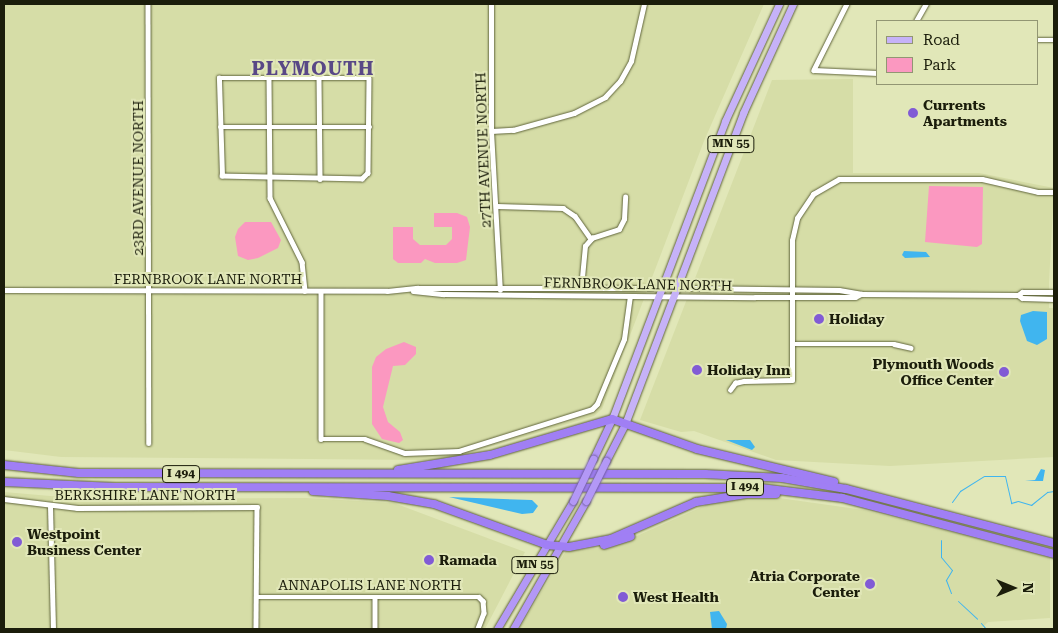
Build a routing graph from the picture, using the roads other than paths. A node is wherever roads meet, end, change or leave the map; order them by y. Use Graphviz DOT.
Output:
graph roads {
  1 [pos="148,4"];
  2 [pos="491,4"];
  3 [pos="644,4"];
  4 [pos="779,4"];
  5 [pos="793,4"];
  6 [pos="847,4"];
  7 [pos="926,4"];
  8 [pos="917,20"];
  9 [pos="1038,40"];
  10 [pos="1054,40"];
  11 [pos="876,74"];
  12 [pos="269,78"];
  13 [pos="319,78"];
  14 [pos="370,126"];
  15 [pos="220,127"];
  16 [pos="269,127"];
  17 [pos="319,127"];
  18 [pos="491,131"];
  19 [pos="270,178"];
  20 [pos="320,178"];
  21 [pos="1054,192"];
  22 [pos="625,197"];
  23 [pos="497,206"];
  24 [pos="590,239"];
  25 [pos="499,288"];
  26 [pos="581,288"];
  27 [pos="663,288"];
  28 [pos="677,288"];
  29 [pos="792,288"];
  30 [pos="4,290"];
  31 [pos="150,290"];
  32 [pos="305,291"];
  33 [pos="321,291"];
  34 [pos="413,291"];
  35 [pos="1054,292"];
  36 [pos="862,294"];
  37 [pos="502,295"];
  38 [pos="1018,295"];
  39 [pos="630,296"];
  40 [pos="659,296"];
  41 [pos="674,296"];
  42 [pos="792,297"];
  43 [pos="1054,299"];
  44 [pos="792,344"];
  45 [pos="911,348"];
  46 [pos="730,390"];
  47 [pos="612,419"];
  48 [pos="625,424"];
  49 [pos="149,443"];
  50 [pos="4,465"];
  51 [pos="359,474"];
  52 [pos="4,482"];
  53 [pos="274,487"];
  54 [pos="846,488"];
  55 [pos="4,499"];
  56 [pos="50,506"];
  57 [pos="885,508"];
  58 [pos="1054,543"];
  59 [pos="547,545"];
  60 [pos="563,546"];
  61 [pos="1054,554"];
  62 [pos="375,596"];
  63 [pos="256,597"];
  64 [pos="53,629"];
  65 [pos="256,629"];
  66 [pos="375,629"];
  67 [pos="478,629"];
  68 [pos="497,629"];
  69 [pos="514,629"];
  1 -- 31 [label="street, 23RD AVENUE NORTH"];
  2 -- 18 [label="street, 27TH AVENUE NORTH"];
  3 -- 18 [label="street"];
  4 -- 27 [label="main road, MN 55"];
  5 -- 28 [label="main road, MN 55"];
  6 -- 11 [label="street"];
  7 -- 8 [label="street"];
  9 -- 10 [label="street"];
  12 -- 13 [label="street"];
  12 -- 15 [label="street"];
  12 -- 16 [label="street"];
  13 -- 14 [label="street"];
  13 -- 17 [label="street"];
  14 -- 17 [label="street"];
  14 -- 20 [label="street"];
  15 -- 16 [label="street"];
  15 -- 19 [label="street"];
  16 -- 17 [label="street"];
  16 -- 19 [label="street"];
  17 -- 20 [label="street"];
  18 -- 23 [label="street, 27TH AVENUE NORTH"];
  19 -- 20 [label="street"];
  19 -- 32 [label="street"];
  21 -- 29 [label="street"];
  22 -- 24 [label="street"];
  23 -- 24 [label="street"];
  23 -- 25 [label="street, 27TH AVENUE NORTH"];
  24 -- 26 [label="street"];
  25 -- 26 [label="street, FERNBROOK LANE NORTH"];
  25 -- 34 [label="street, FERNBROOK LANE NORTH"];
  25 -- 37 [label="street, 27TH AVENUE NORTH"];
  26 -- 27 [label="street, FERNBROOK LANE NORTH"];
  27 -- 28 [label="street, FERNBROOK LANE NORTH"];
  27 -- 40 [label="main road, MN 55"];
  28 -- 29 [label="street, FERNBROOK LANE NORTH"];
  28 -- 41 [label="main road, MN 55"];
  29 -- 36 [label="street, FERNBROOK LANE NORTH"];
  29 -- 42 [label="street"];
  30 -- 31 [label="street, FERNBROOK LANE NORTH"];
  31 -- 32 [label="street, FERNBROOK LANE NORTH"];
  31 -- 49 [label="street, 23RD AVENUE NORTH"];
  32 -- 33 [label="street, FERNBROOK LANE NORTH"];
  33 -- 34 [label="street, FERNBROOK LANE NORTH"];
  33 -- 39 [label="street"];
  34 -- 37 [label="street, FERNBROOK LANE NORTH"];
  35 -- 38 [label="street, FERNBROOK LANE NORTH"];
  36 -- 38 [label="street, FERNBROOK LANE NORTH"];
  36 -- 42 [label="street, FERNBROOK LANE NORTH"];
  37 -- 39 [label="street, FERNBROOK LANE NORTH"];
  38 -- 43 [label="street, FERNBROOK LANE NORTH"];
  39 -- 40 [label="street, FERNBROOK LANE NORTH"];
  40 -- 41 [label="street, FERNBROOK LANE NORTH"];
  40 -- 47 [label="main road, MN 55"];
  41 -- 42 [label="street, FERNBROOK LANE NORTH"];
  41 -- 48 [label="main road, MN 55"];
  42 -- 44 [label="street"];
  44 -- 45 [label="street"];
  44 -- 46 [label="street"];
  47 -- 48 [label="highway"];
  47 -- 51 [label="highway"];
  47 -- 59 [label="highway, MN 55, bridge"];
  48 -- 54 [label="highway"];
  48 -- 60 [label="highway, MN 55, bridge"];
  50 -- 51 [label="highway, I 494"];
  51 -- 54 [label="highway, I 494"];
  52 -- 53 [label="highway, I 494"];
  53 -- 57 [label="highway, I 494"];
  53 -- 59 [label="highway"];
  54 -- 58 [label="highway, I 494"];
  55 -- 56 [label="street, BERKSHIRE LANE NORTH"];
  56 -- 63 [label="street, BERKSHIRE LANE NORTH"];
  56 -- 64 [label="street"];
  57 -- 60 [label="highway"];
  57 -- 61 [label="highway, I 494"];
  59 -- 60 [label="highway"];
  59 -- 68 [label="highway, MN 55"];
  60 -- 69 [label="highway, MN 55"];
  62 -- 63 [label="street, ANNAPOLIS LANE NORTH"];
  62 -- 66 [label="street"];
  62 -- 67 [label="street, ANNAPOLIS LANE NORTH"];
  63 -- 65 [label="street"];
}
